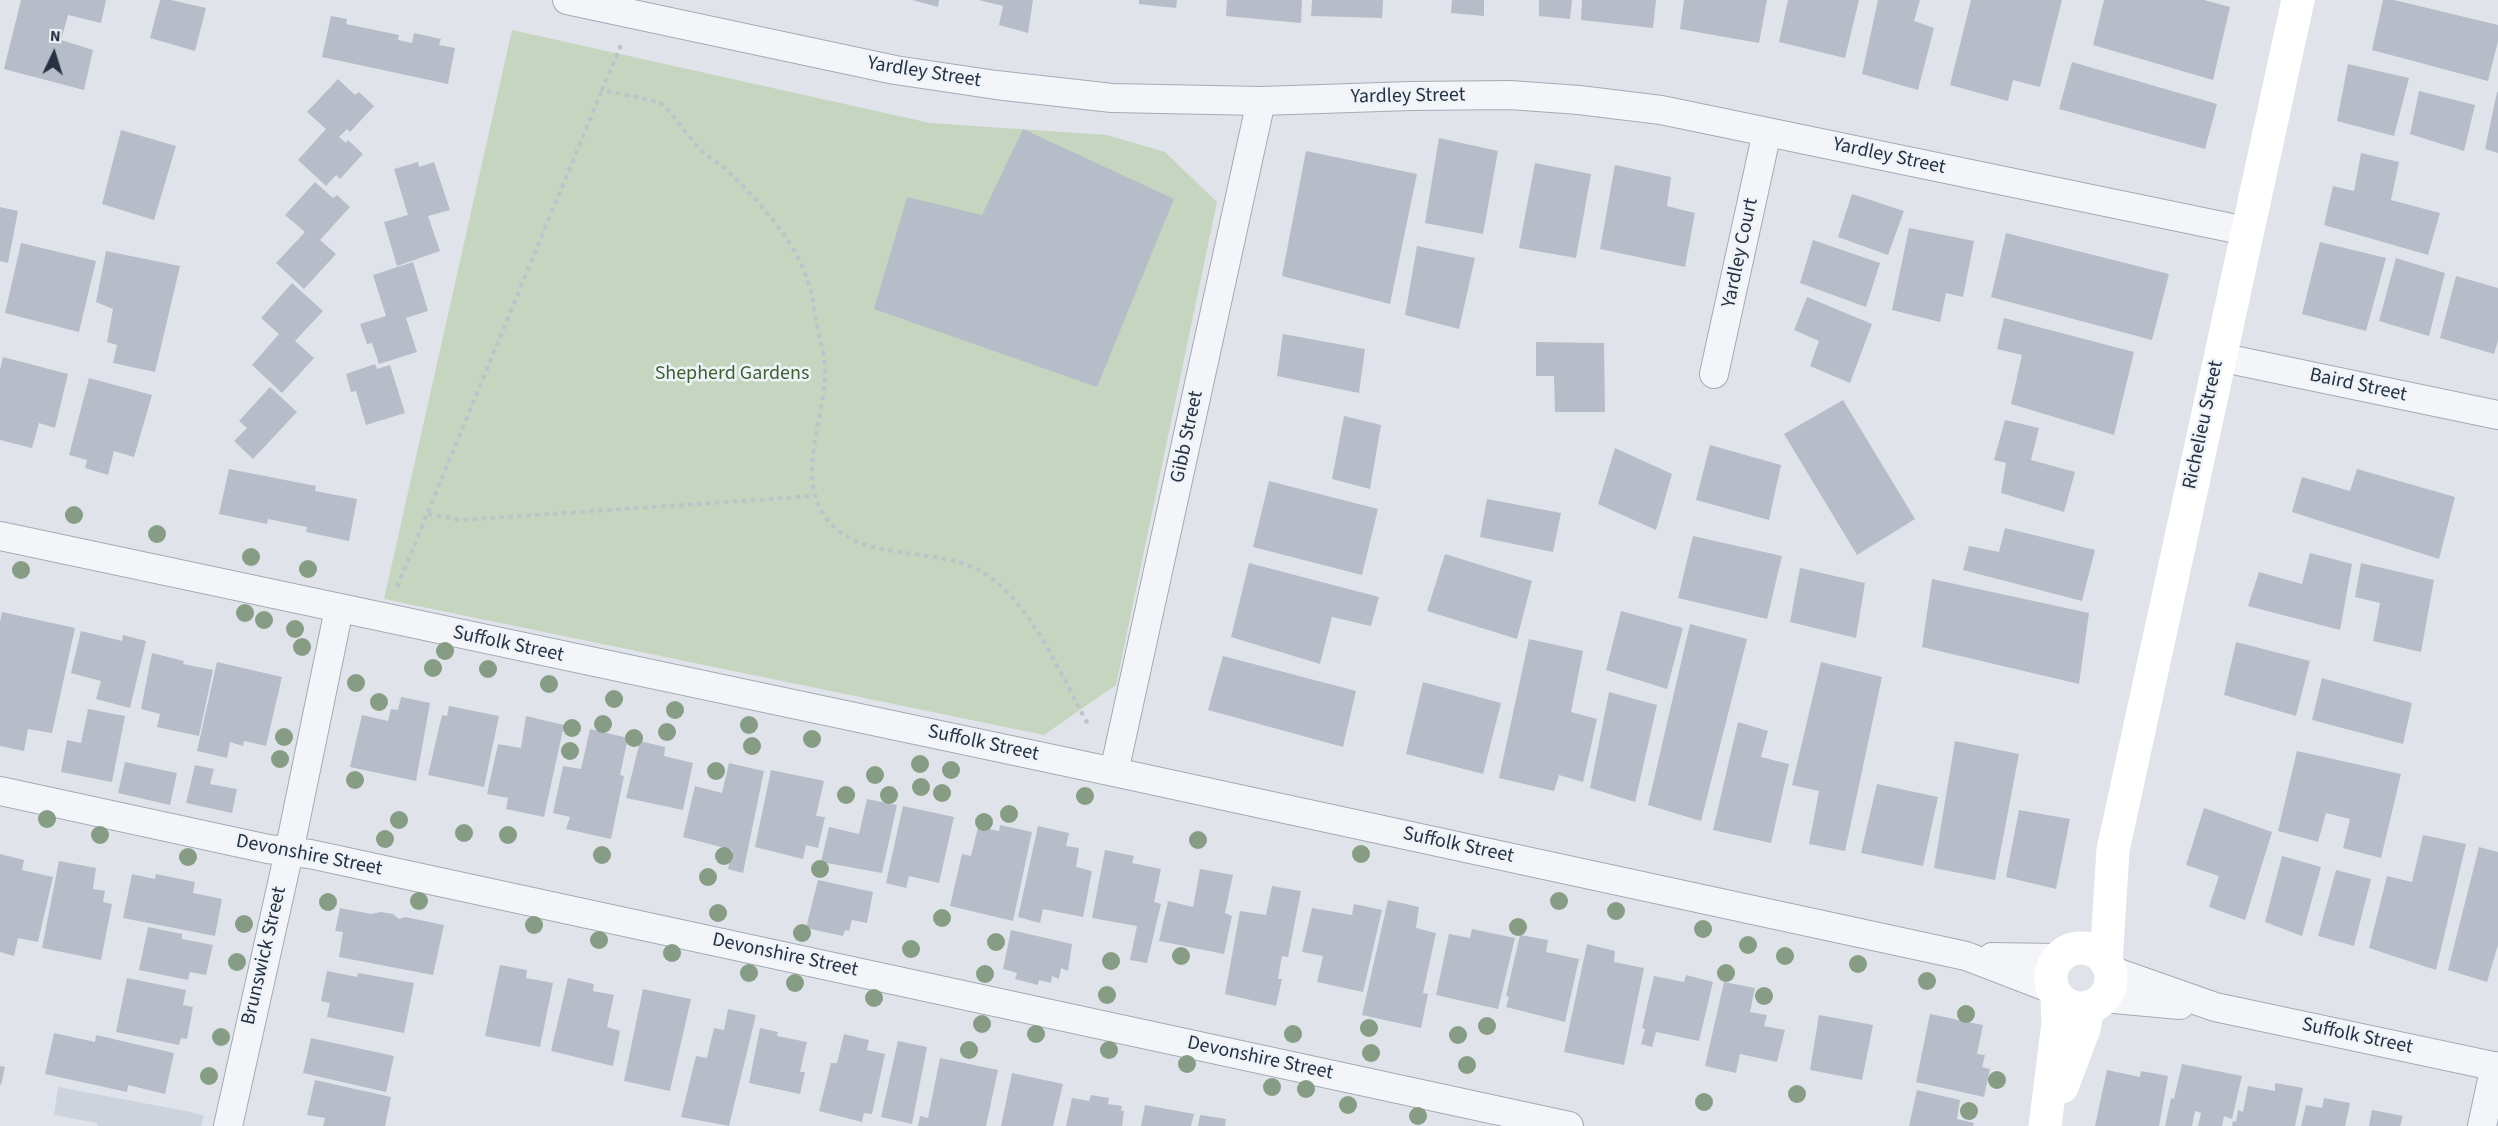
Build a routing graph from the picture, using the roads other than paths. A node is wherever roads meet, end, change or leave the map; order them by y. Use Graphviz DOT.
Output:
graph roads {
  1 [pos="567,0"];
  2 [pos="2298,0"];
  3 [pos="598,3"];
  4 [pos="1260,101"];
  5 [pos="1767,132"];
  6 [pos="2246,231"];
  7 [pos="2219,357"];
  8 [pos="1714,374"];
  9 [pos="2498,415"];
  10 [pos="0,537"];
  11 [pos="339,609"];
  12 [pos="1114,772"];
  13 [pos="0,791"];
  14 [pos="2113,850"];
  15 [pos="289,852"];
  16 [pos="2059,973"];
  17 [pos="2102,984"];
  18 [pos="2496,1066"];
  19 [pos="2046,1124"];
  20 [pos="228,1126"];
  21 [pos="1569,1126"];
  22 [pos="2482,1126"];
  1 -- 3 [label="street, Yardley Street"];
  2 -- 6 [label="street, Richelieu Street"];
  3 -- 4 [label="street, Yardley Street"];
  4 -- 5 [label="street, Yardley Street"];
  4 -- 12 [label="street, Gibb Street"];
  5 -- 6 [label="street, Yardley Street"];
  5 -- 8 [label="street, Yardley Court"];
  6 -- 7 [label="street, Richelieu Street"];
  7 -- 9 [label="street, Baird Street"];
  7 -- 14 [label="street, Richelieu Street"];
  10 -- 11 [label="street, Suffolk Street"];
  11 -- 12 [label="street, Suffolk Street"];
  11 -- 15 [label="street, Brunswick Street"];
  12 -- 16 [label="street, Suffolk Street"];
  13 -- 15 [label="street, Devonshire Street"];
  14 -- 16 [label="street, Richelieu Street"];
  14 -- 17 [label="street, Richelieu Street"];
  15 -- 20 [label="street, Brunswick Street"];
  15 -- 21 [label="street, Devonshire Street"];
  16 -- 17 [label="street"];
  16 -- 17 [label="street"];
  16 -- 19 [label="street, Richelieu Street"];
  17 -- 18 [label="street, Suffolk Street"];
  17 -- 19 [label="street, Richelieu Street"];
  18 -- 22 [label="street"];
}
